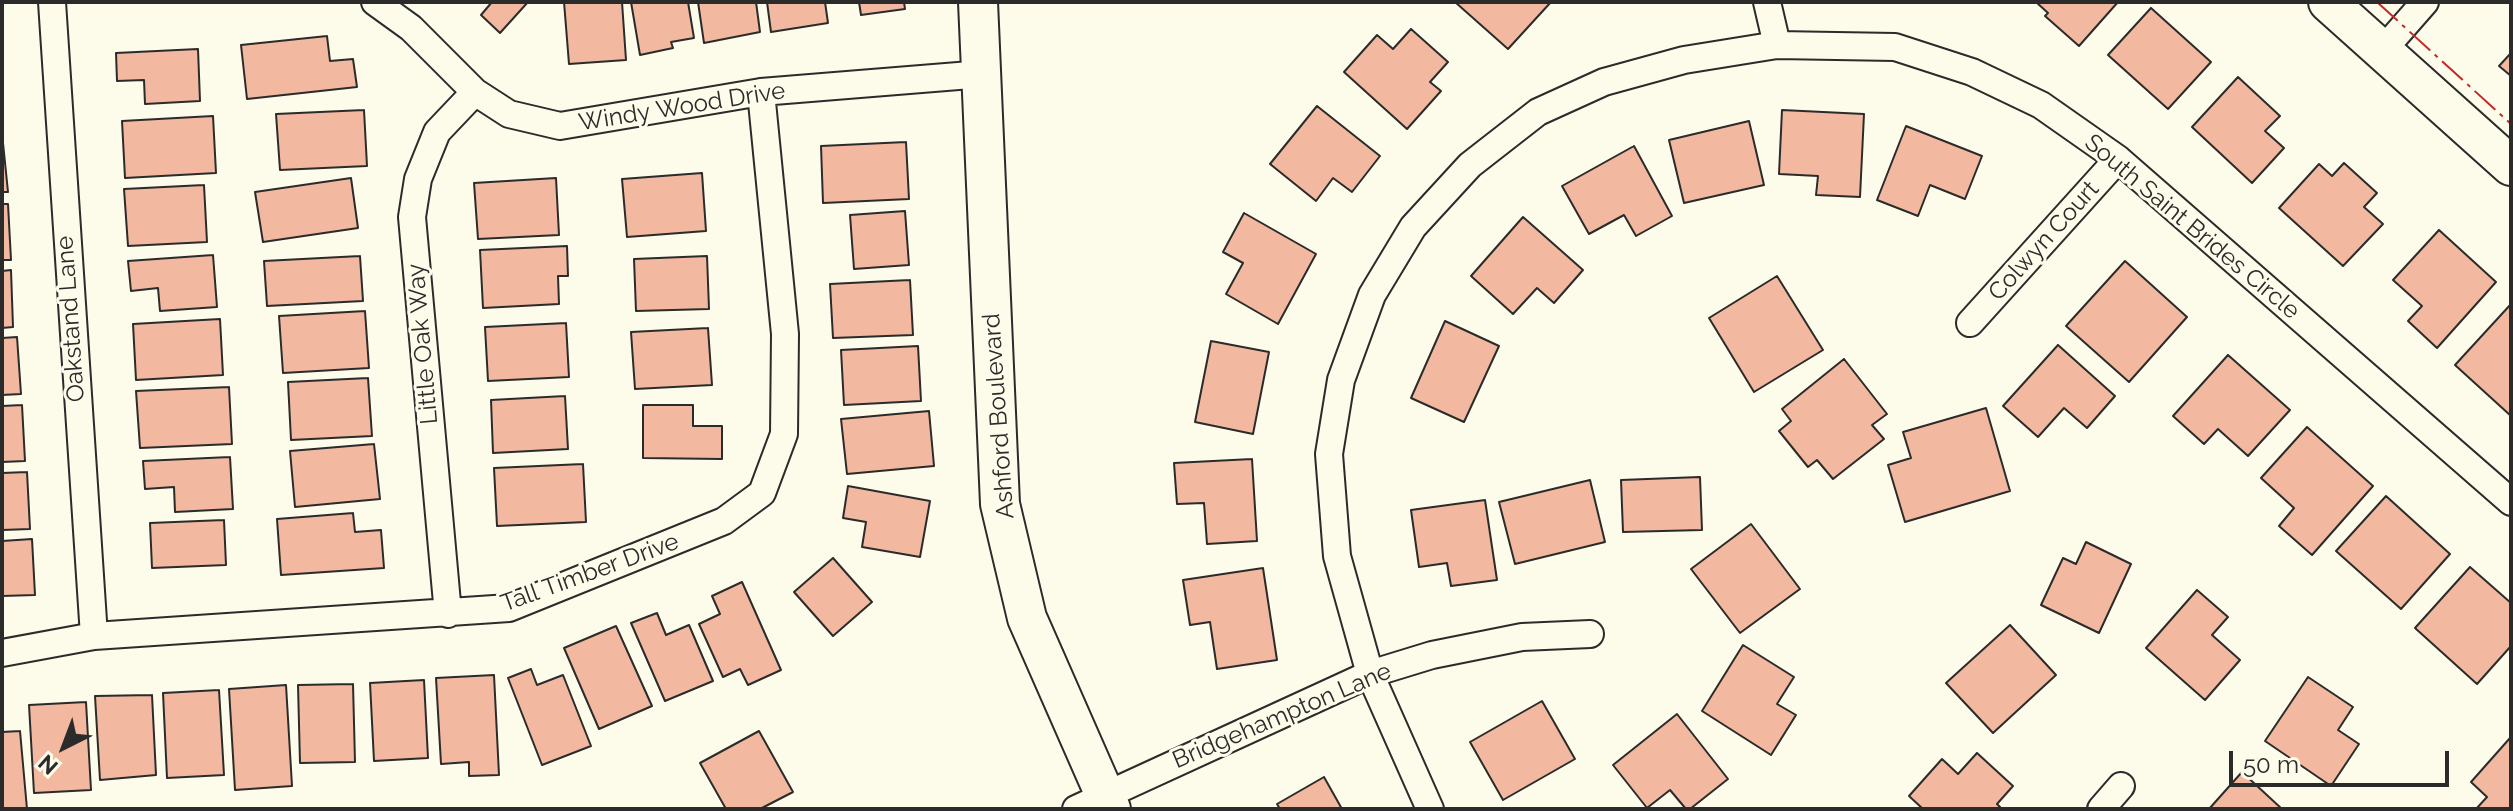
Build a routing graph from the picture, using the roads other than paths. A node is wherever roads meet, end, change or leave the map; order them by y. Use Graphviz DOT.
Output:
graph roads {
  1 [pos="52,2"];
  2 [pos="375,2"];
  3 [pos="978,2"];
  4 [pos="1767,2"];
  5 [pos="2328,2"];
  6 [pos="2425,2"];
  7 [pos="1777,45"];
  8 [pos="2383,50"];
  9 [pos="983,74"];
  10 [pos="475,92"];
  11 [pos="761,92"];
  12 [pos="2118,159"];
  13 [pos="2511,166"];
  14 [pos="1970,323"];
  15 [pos="2511,502"];
  16 [pos="448,614"];
  17 [pos="1590,634"];
  18 [pos="94,636"];
  19 [pos="2,653"];
  20 [pos="1370,674"];
  21 [pos="2121,786"];
  22 [pos="1096,804"];
  23 [pos="1430,809"];
  24 [pos="2101,809"];
  1 -- 18 [label="street, Oakstand Lane"];
  2 -- 10 [label="street, Windy Wood Drive"];
  3 -- 9 [label="street, Ashford Boulevard"];
  4 -- 7 [label="street"];
  5 -- 8 [label="street"];
  6 -- 8 [label="street"];
  7 -- 12 [label="street, South Saint Brides Circle"];
  7 -- 20 [label="street, South Saint Brides Circle"];
  8 -- 13 [label="street"];
  9 -- 11 [label="street, Windy Wood Drive"];
  9 -- 22 [label="street, Ashford Boulevard"];
  10 -- 11 [label="street, Windy Wood Drive"];
  10 -- 16 [label="street, Little Oak Way"];
  11 -- 16 [label="street, Tall Timber Drive"];
  12 -- 14 [label="street, Colwyn Court"];
  12 -- 15 [label="street, South Saint Brides Circle"];
  16 -- 18 [label="street, Tall Timber Drive"];
  17 -- 20 [label="street, Bridgehampton Lane"];
  18 -- 19 [label="street, Tall Timber Drive"];
  20 -- 22 [label="street, Bridgehampton Lane"];
  20 -- 23 [label="street, South Saint Brides Circle"];
  21 -- 24 [label="street"];
}
